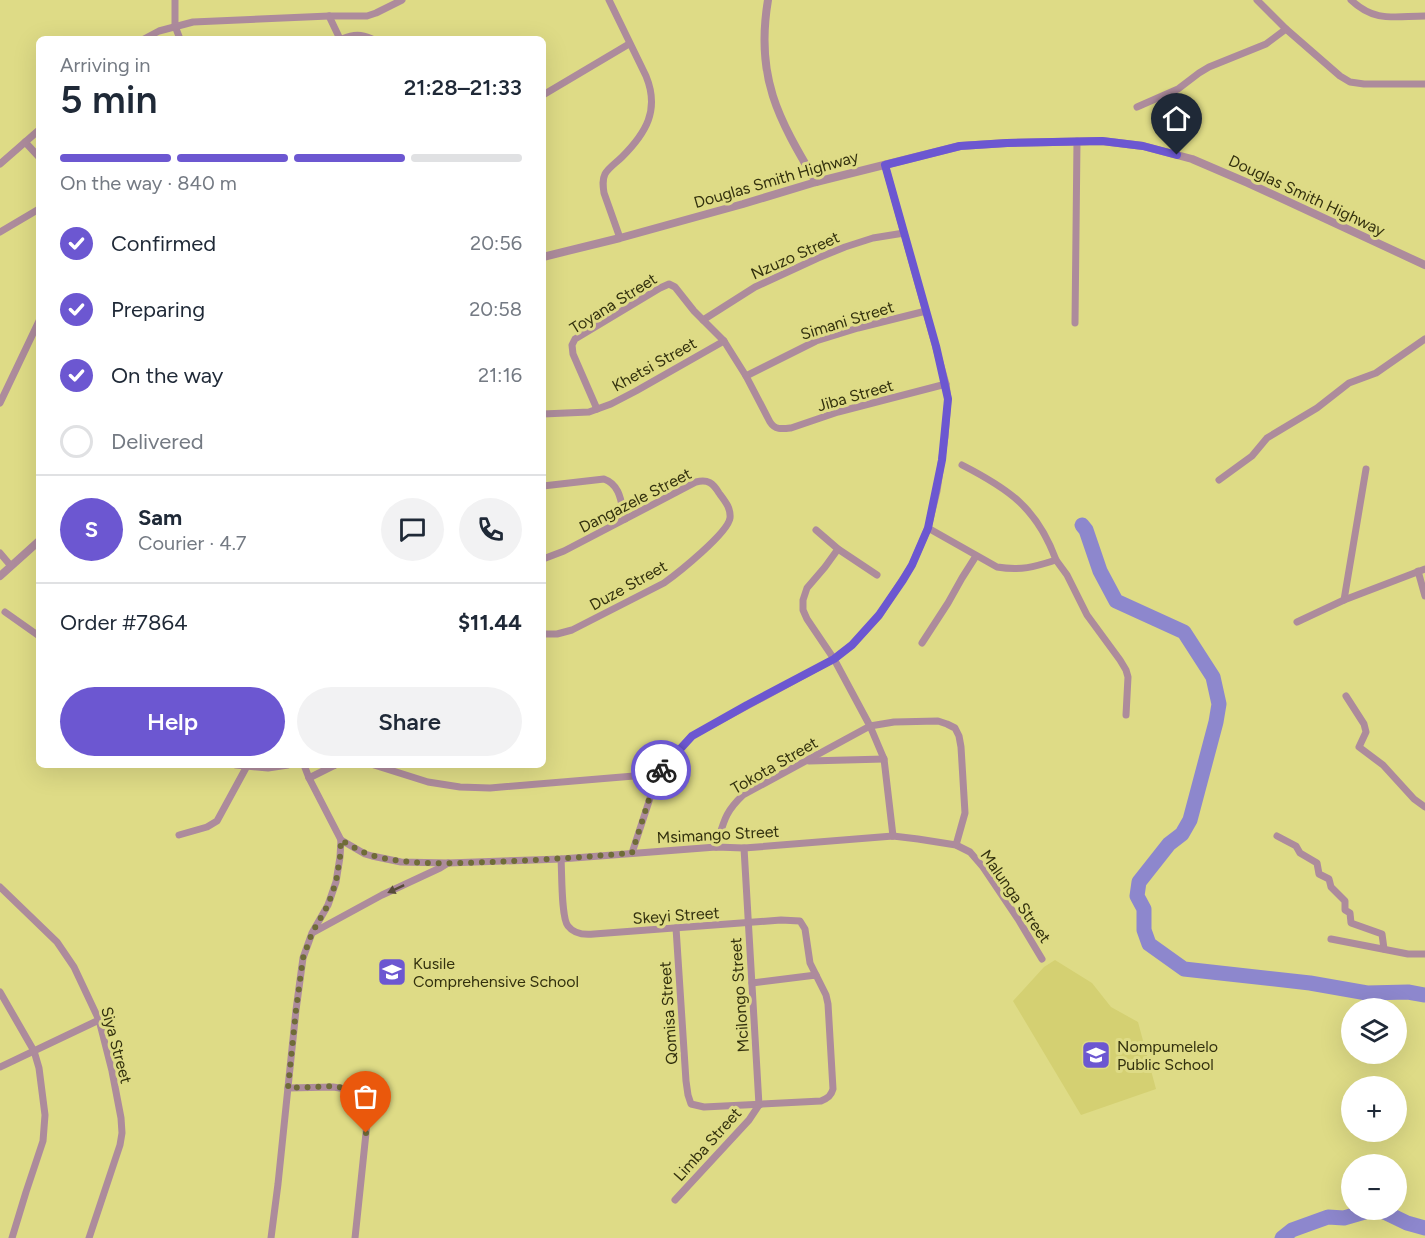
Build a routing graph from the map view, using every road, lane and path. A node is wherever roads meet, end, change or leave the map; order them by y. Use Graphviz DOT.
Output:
graph roads {
  1 [pos="175,0"];
  2 [pos="402,0"];
  3 [pos="609,0"];
  4 [pos="617,0"];
  5 [pos="768,0"];
  6 [pos="1257,0"];
  7 [pos="1351,0"];
  8 [pos="614,8"];
  9 [pos="329,16"];
  10 [pos="1425,16"];
  11 [pos="175,26"];
  12 [pos="1286,29"];
  13 [pos="150,36"];
  14 [pos="179,36"];
  15 [pos="339,36"];
  16 [pos="349,36"];
  17 [pos="365,36"];
  18 [pos="629,44"];
  19 [pos="1425,84"];
  20 [pos="546,93"];
  21 [pos="1137,107"];
  22 [pos="36,133"];
  23 [pos="1074,141"];
  24 [pos="25,142"];
  25 [pos="36,154"];
  26 [pos="0,164"];
  27 [pos="885,165"];
  28 [pos="816,182"];
  29 [pos="36,211"];
  30 [pos="0,232"];
  31 [pos="904,233"];
  32 [pos="620,238"];
  33 [pos="546,256"];
  34 [pos="1425,265"];
  35 [pos="926,310"];
  36 [pos="703,320"];
  37 [pos="1075,323"];
  38 [pos="36,327"];
  39 [pos="1425,339"];
  40 [pos="724,341"];
  41 [pos="746,376"];
  42 [pos="945,384"];
  43 [pos="0,403"];
  44 [pos="597,409"];
  45 [pos="546,414"];
  46 [pos="772,426"];
  47 [pos="962,465"];
  48 [pos="1366,469"];
  49 [pos="1219,480"];
  50 [pos="546,486"];
  51 [pos="729,507"];
  52 [pos="625,519"];
  53 [pos="928,528"];
  54 [pos="816,530"];
  55 [pos="36,544"];
  56 [pos="838,549"];
  57 [pos="0,553"];
  58 [pos="976,556"];
  59 [pos="546,558"];
  60 [pos="1056,560"];
  61 [pos="11,566"];
  62 [pos="1421,570"];
  63 [pos="877,575"];
  64 [pos="0,576"];
  65 [pos="1425,596"];
  66 [pos="1344,600"];
  67 [pos="5,612"];
  68 [pos="1297,622"];
  69 [pos="36,634"];
  70 [pos="546,634"];
  71 [pos="922,643"];
  72 [pos="834,659"];
  73 [pos="1346,696"];
  74 [pos="1126,714"];
  75 [pos="870,726"];
  76 [pos="884,759"];
  77 [pos="807,761"];
  78 [pos="247,768"];
  79 [pos="305,768"];
  80 [pos="328,768"];
  81 [pos="384,768"];
  82 [pos="658,774"];
  83 [pos="309,778"];
  84 [pos="1425,807"];
  85 [pos="179,835"];
  86 [pos="893,836"];
  87 [pos="1277,836"];
  88 [pos="341,840"];
  89 [pos="956,845"];
  90 [pos="716,847"];
  91 [pos="744,848"];
  92 [pos="632,853"];
  93 [pos="561,859"];
  94 [pos="448,863"];
  95 [pos="0,887"];
  96 [pos="748,924"];
  97 [pos="676,928"];
  98 [pos="312,933"];
  99 [pos="1331,939"];
  100 [pos="1384,949"];
  101 [pos="1425,954"];
  102 [pos="1042,958"];
  103 [pos="816,975"];
  104 [pos="752,983"];
  105 [pos="0,992"];
  106 [pos="99,1020"];
  107 [pos="34,1051"];
  108 [pos="0,1067"];
  109 [pos="288,1088"];
  110 [pos="688,1095"];
  111 [pos="759,1105"];
  112 [pos="675,1200"];
  113 [pos="12,1238"];
  114 [pos="89,1238"];
  115 [pos="271,1238"];
  116 [pos="355,1238"];
  1 -- 11 [label="street"];
  2 -- 9 [label="street"];
  3 -- 8 [label="street"];
  4 -- 8 [label="street"];
  5 -- 28 [label="street"];
  6 -- 12 [label="street"];
  7 -- 10 [label="street"];
  8 -- 18 [label="street"];
  9 -- 11 [label="street"];
  9 -- 15 [label="street"];
  11 -- 13 [label="street"];
  11 -- 14 [label="street"];
  12 -- 19 [label="street"];
  12 -- 21 [label="street"];
  16 -- 17 [label="street"];
  18 -- 20 [label="street"];
  18 -- 32 [label="street"];
  22 -- 24 [label="street"];
  23 -- 27 [label="street, Douglas Smith Highway"];
  23 -- 34 [label="street, Douglas Smith Highway"];
  23 -- 37 [label="street"];
  24 -- 25 [label="street"];
  24 -- 26 [label="street"];
  27 -- 28 [label="street, Douglas Smith Highway"];
  27 -- 31 [label="street"];
  28 -- 32 [label="street, Douglas Smith Highway"];
  29 -- 30 [label="street"];
  31 -- 35 [label="street"];
  31 -- 36 [label="street, Nzuzo Street"];
  32 -- 33 [label="street, Douglas Smith Highway"];
  35 -- 41 [label="street, Simani Street"];
  35 -- 42 [label="street"];
  36 -- 40 [label="street, Toyana Street"];
  36 -- 44 [label="street, Toyana Street"];
  38 -- 43 [label="street"];
  39 -- 49 [label="street"];
  40 -- 41 [label="street, Toyana Street"];
  40 -- 44 [label="street, Khetsi Street"];
  41 -- 46 [label="street, Toyana Street"];
  42 -- 46 [label="street, Jiba Street"];
  42 -- 53 [label="street"];
  44 -- 45 [label="street, Khetsi Street"];
  47 -- 60 [label="street"];
  48 -- 66 [label="street"];
  50 -- 52 [label="street"];
  51 -- 52 [label="street, Dangazele Street"];
  51 -- 70 [label="street, Duze Street"];
  52 -- 59 [label="street, Dangazele Street"];
  53 -- 58 [label="street"];
  53 -- 72 [label="street"];
  54 -- 56 [label="street"];
  55 -- 61 [label="street"];
  56 -- 63 [label="street"];
  56 -- 72 [label="street"];
  57 -- 61 [label="street"];
  58 -- 60 [label="street"];
  58 -- 71 [label="street"];
  60 -- 74 [label="street"];
  61 -- 64 [label="street"];
  62 -- 65 [label="street"];
  62 -- 66 [label="street"];
  66 -- 68 [label="street"];
  67 -- 69 [label="street"];
  72 -- 75 [label="street"];
  72 -- 82 [label="street"];
  73 -- 84 [label="street"];
  75 -- 76 [label="street"];
  75 -- 77 [label="street, Tokota Street"];
  75 -- 89 [label="street, Malunga Street"];
  76 -- 77 [label="street"];
  76 -- 86 [label="street"];
  77 -- 90 [label="street, Tokota Street"];
  78 -- 85 [label="street"];
  79 -- 83 [label="street"];
  80 -- 83 [label="street"];
  81 -- 82 [label="street"];
  82 -- 92 [label="street"];
  83 -- 88 [label="street"];
  86 -- 89 [label="street, Msimango Street"];
  86 -- 91 [label="street, Msimango Street"];
  87 -- 100 [label="street"];
  88 -- 94 [label="street, Msimango Street"];
  88 -- 98 [label="street"];
  89 -- 102 [label="street, Malunga Street"];
  90 -- 91 [label="street, Msimango Street"];
  90 -- 92 [label="street, Msimango Street"];
  91 -- 96 [label="street, Mcilongo Street"];
  92 -- 93 [label="street, Msimango Street"];
  93 -- 94 [label="street, Msimango Street"];
  93 -- 97 [label="street, Skeyi Street"];
  94 -- 98 [label="street, one-way"];
  95 -- 106 [label="street, Siya Street"];
  96 -- 97 [label="street, Skeyi Street"];
  96 -- 103 [label="street, Skeyi Street"];
  96 -- 104 [label="street, Mcilongo Street"];
  97 -- 110 [label="street, Qomisa Street"];
  98 -- 109 [label="street"];
  99 -- 100 [label="street"];
  100 -- 101 [label="street"];
  103 -- 104 [label="street"];
  103 -- 111 [label="street, Limba Street"];
  104 -- 111 [label="street, Mcilongo Street"];
  105 -- 107 [label="street"];
  106 -- 107 [label="street"];
  106 -- 114 [label="street, Siya Street"];
  107 -- 108 [label="street"];
  107 -- 113 [label="street"];
  109 -- 115 [label="street"];
  109 -- 116 [label="street"];
  110 -- 111 [label="street, Limba Street"];
  111 -- 112 [label="street, Limba Street"];
}
